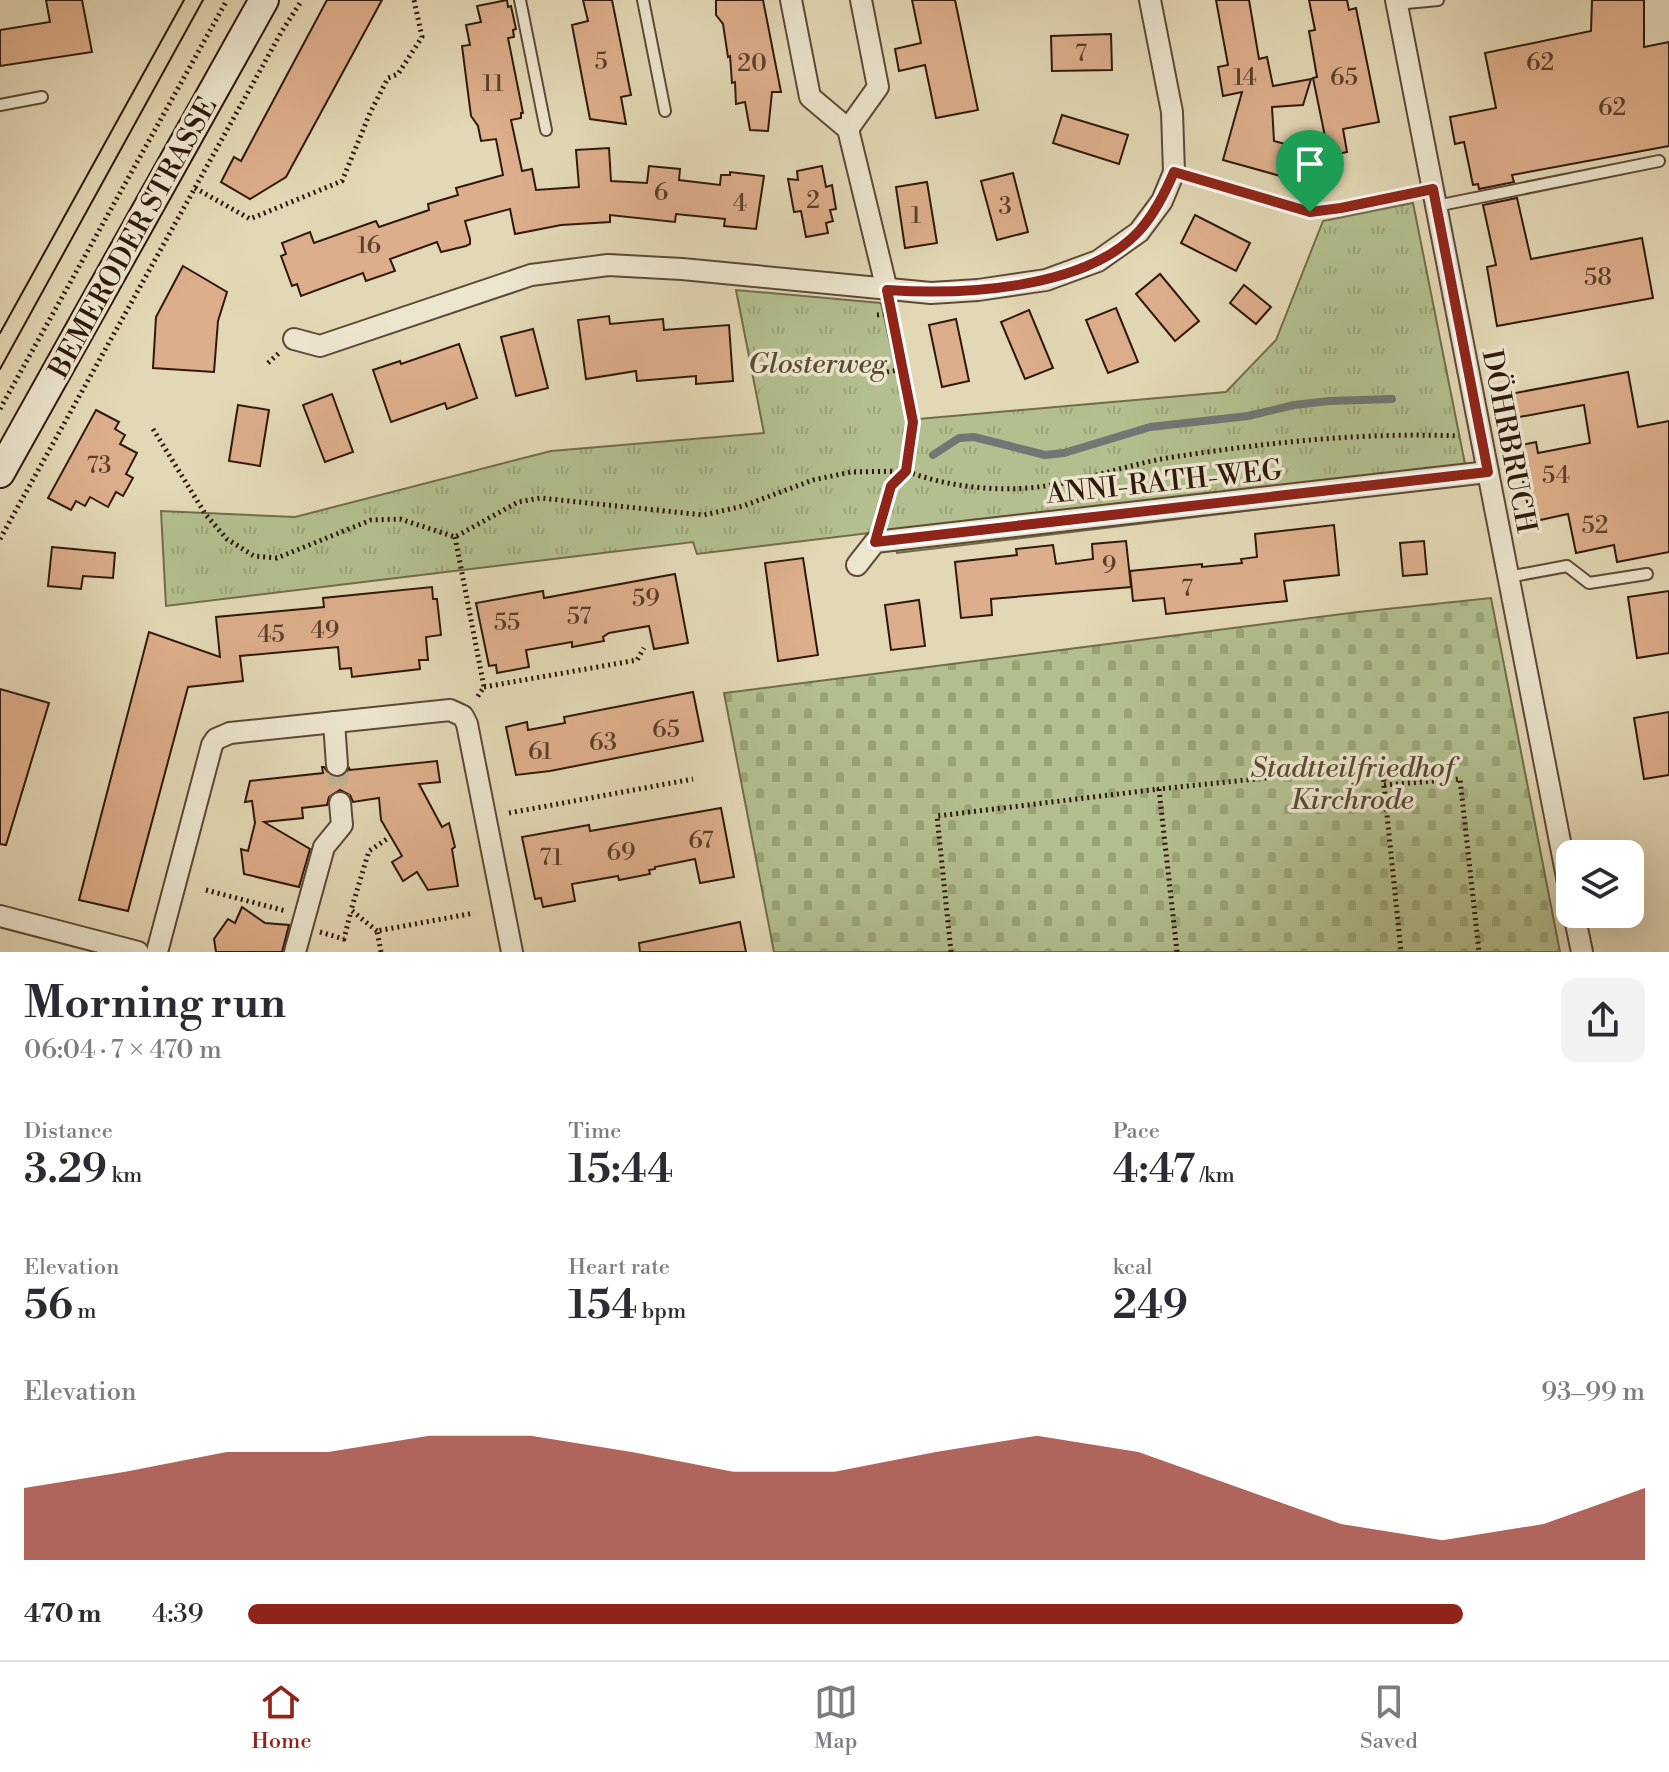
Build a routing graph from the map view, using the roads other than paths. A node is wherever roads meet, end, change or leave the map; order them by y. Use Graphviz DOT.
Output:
graph roads {
  1 [pos="264,0"];
  2 [pos="520,0"];
  3 [pos="643,0"];
  4 [pos="791,0"];
  5 [pos="861,0"];
  6 [pos="1150,0"];
  7 [pos="1438,0"];
  8 [pos="1396,2"];
  9 [pos="42,97"];
  10 [pos="0,105"];
  11 [pos="665,111"];
  12 [pos="848,129"];
  13 [pos="546,130"];
  14 [pos="1659,161"];
  15 [pos="1435,197"];
  16 [pos="887,290"];
  17 [pos="294,339"];
  18 [pos="1488,472"];
  19 [pos="0,473"];
  20 [pos="857,565"];
  21 [pos="1647,574"];
  22 [pos="1508,578"];
  23 [pos="334,722"];
  24 [pos="337,765"];
  25 [pos="340,803"];
  26 [pos="1560,840"];
  27 [pos="0,916"];
  28 [pos="1577,928"];
  29 [pos="138,952"];
  30 [pos="157,952"];
  31 [pos="295,952"];
  32 [pos="512,952"];
  33 [pos="1582,952"];
  1 -- 19 [label="main road, BEMERODER STRASSE"];
  2 -- 13 [label="lane"];
  3 -- 11 [label="lane"];
  4 -- 12 [label="street"];
  5 -- 12 [label="street"];
  6 -- 16 [label="street"];
  7 -- 8 [label="lane"];
  8 -- 15 [label="street, DÖHRBRUCH"];
  9 -- 10 [label="lane"];
  12 -- 16 [label="street"];
  14 -- 15 [label="lane"];
  15 -- 18 [label="street, DÖHRBRUCH"];
  16 -- 17 [label="street"];
  18 -- 20 [label="street, ANNI-RATH-WEG"];
  18 -- 22 [label="street, DÖHRBRUCH"];
  21 -- 22 [label="lane"];
  22 -- 26 [label="street, DÖHRBRUCH"];
  23 -- 24 [label="street"];
  23 -- 30 [label="street"];
  23 -- 32 [label="street"];
  25 -- 31 [label="street"];
  27 -- 29 [label="street"];
  28 -- 33 [label="street"];
}
